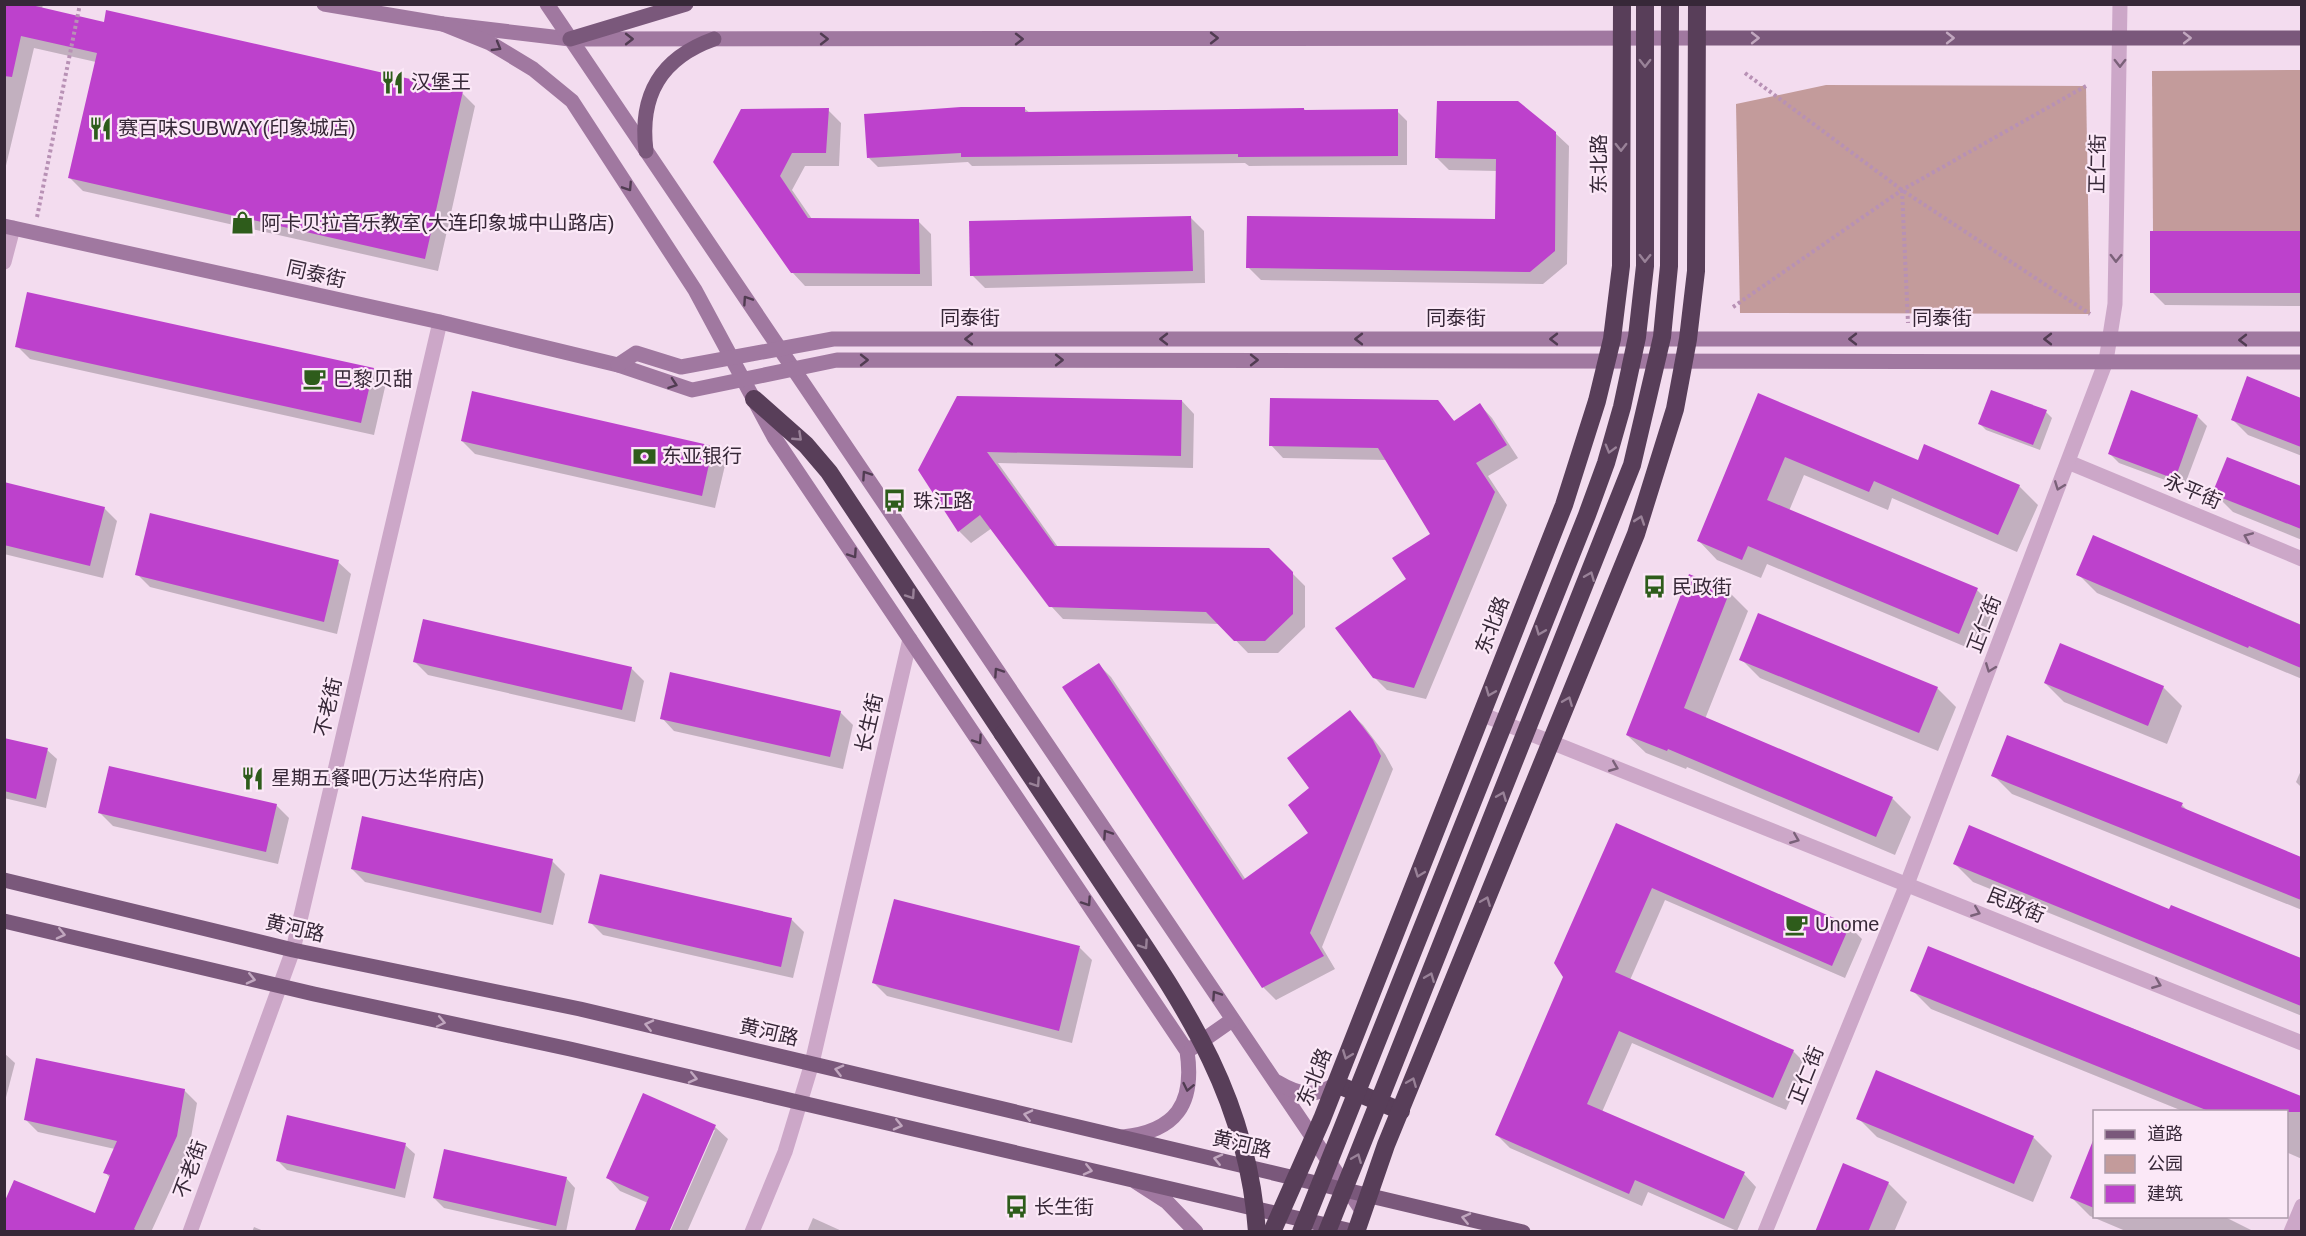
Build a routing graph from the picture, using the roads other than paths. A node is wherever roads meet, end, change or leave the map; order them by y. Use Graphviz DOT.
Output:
graph roads {
  1 [pos="324,4"];
  2 [pos="547,4"];
  3 [pos="686,4"];
  4 [pos="1622,4"];
  5 [pos="1645,4"];
  6 [pos="1670,4"];
  7 [pos="1697,4"];
  8 [pos="2120,4"];
  9 [pos="443,24"];
  10 [pos="1621,38"];
  11 [pos="1697,38"];
  12 [pos="2120,38"];
  13 [pos="2301,38"];
  14 [pos="570,39"];
  15 [pos="714,39"];
  16 [pos="646,151"];
  17 [pos="8,227"];
  18 [pos="4,262"];
  19 [pos="440,322"];
  20 [pos="1612,339"];
  21 [pos="1688,339"];
  22 [pos="2110,339"];
  23 [pos="2301,339"];
  24 [pos="780,349"];
  25 [pos="731,357"];
  26 [pos="1607,361"];
  27 [pos="1684,361"];
  28 [pos="2106,361"];
  29 [pos="2301,362"];
  30 [pos="618,365"];
  31 [pos="794,369"];
  32 [pos="743,380"];
  33 [pos="754,399"];
  34 [pos="2068,462"];
  35 [pos="2301,559"];
  36 [pos="910,639"];
  37 [pos="1481,714"];
  38 [pos="1551,742"];
  39 [pos="4,880"];
  40 [pos="1907,884"];
  41 [pos="4,921"];
  42 [pos="293,950"];
  43 [pos="281,986"];
  44 [pos="1232,1020"];
  45 [pos="2301,1043"];
  46 [pos="1187,1052"];
  47 [pos="812,1063"];
  48 [pos="1272,1079"];
  49 [pos="1336,1084"];
  50 [pos="800,1103"];
  51 [pos="1401,1111"];
  52 [pos="1124,1137"];
  53 [pos="1313,1140"];
  54 [pos="1296,1178"];
  55 [pos="1133,1180"];
  56 [pos="1347,1190"];
  57 [pos="1369,1195"];
  58 [pos="2301,1206"];
  59 [pos="1363,1212"];
  60 [pos="1280,1214"];
  61 [pos="1356,1231"];
  62 [pos="190,1232"];
  63 [pos="752,1232"];
  64 [pos="1196,1232"];
  65 [pos="1257,1232"];
  66 [pos="1272,1232"];
  67 [pos="1301,1232"];
  68 [pos="1327,1232"];
  69 [pos="1523,1232"];
  70 [pos="1764,1232"];
  71 [pos="2291,1232"];
  1 -- 9 [label="main road"];
  2 -- 14 [label="main road"];
  3 -- 14 [label="main road"];
  4 -- 10 [label="highway, 东北路"];
  5 -- 67 [label="highway, one-way, bridge"];
  68 -- 6 [label="highway, one-way, bridge"];
  7 -- 11 [label="highway"];
  8 -- 12 [label="street, 正仁街"];
  9 -- 14 [label="main road"];
  9 -- 25 [label="main road, one-way"];
  10 -- 11 [label="main road"];
  15 -- 10 [label="main road, one-way"];
  10 -- 20 [label="highway, 东北路, one-way"];
  11 -- 12 [label="main road, one-way"];
  11 -- 21 [label="highway"];
  12 -- 13 [label="main road, one-way"];
  12 -- 22 [label="street, 正仁街, one-way"];
  14 -- 15 [label="main road, one-way"];
  14 -- 16 [label="main road"];
  15 -- 16 [label="main road"];
  24 -- 16 [label="main road, one-way"];
  17 -- 18 [label="street"];
  17 -- 19 [label="main road, 同泰街"];
  19 -- 30 [label="main road, 同泰街"];
  19 -- 42 [label="street, 不老街"];
  20 -- 21 [label="main road, 同泰街"];
  20 -- 24 [label="main road, 同泰街, one-way"];
  20 -- 26 [label="highway, 东北路"];
  22 -- 21 [label="main road, 同泰街, one-way"];
  21 -- 27 [label="highway"];
  23 -- 22 [label="main road, 同泰街, one-way"];
  22 -- 28 [label="street, 正仁街"];
  24 -- 25 [label="main road, 同泰街"];
  24 -- 31 [label="main road"];
  25 -- 30 [label="main road, 同泰街"];
  25 -- 32 [label="main road"];
  26 -- 27 [label="main road, 同泰街"];
  31 -- 26 [label="main road, 同泰街, one-way"];
  26 -- 37 [label="highway, 东北路, one-way"];
  27 -- 28 [label="main road, 同泰街"];
  38 -- 27 [label="highway, one-way"];
  28 -- 29 [label="main road, 同泰街"];
  28 -- 34 [label="street, 正仁街"];
  30 -- 32 [label="main road, 同泰街, one-way"];
  31 -- 32 [label="main road, 同泰街"];
  44 -- 31 [label="main road, one-way"];
  32 -- 33 [label="main road"];
  33 -- 36 [label="main road, one-way"];
  33 -- 65 [label="highway, one-way, bridge"];
  35 -- 34 [label="street, 永平街, one-way"];
  34 -- 40 [label="street, 正仁街, one-way"];
  36 -- 46 [label="main road, one-way"];
  36 -- 47 [label="street, 长生街"];
  37 -- 38 [label="street, 民政街"];
  37 -- 49 [label="highway, 东北路, one-way"];
  38 -- 40 [label="street, 民政街, one-way"];
  51 -- 38 [label="highway, one-way"];
  39 -- 42 [label="main road, 黄河路"];
  40 -- 45 [label="street, 民政街, one-way"];
  40 -- 70 [label="street, 正仁街"];
  41 -- 43 [label="main road, one-way"];
  42 -- 43 [label="street, 不老街"];
  47 -- 42 [label="main road, 黄河路, one-way"];
  43 -- 50 [label="main road, one-way"];
  43 -- 62 [label="street, 不老街"];
  44 -- 46 [label="main road"];
  44 -- 48 [label="main road"];
  46 -- 52 [label="main road, one-way"];
  47 -- 50 [label="street, 长生街"];
  52 -- 47 [label="main road, 黄河路, one-way"];
  48 -- 49 [label="main road"];
  48 -- 53 [label="main road"];
  49 -- 51 [label="highway"];
  49 -- 53 [label="highway, 东北路"];
  50 -- 55 [label="main road, one-way"];
  50 -- 63 [label="street, 长生街"];
  51 -- 57 [label="highway"];
  54 -- 52 [label="main road, 黄河路, one-way"];
  53 -- 54 [label="highway, 东北路"];
  53 -- 56 [label="main road"];
  54 -- 56 [label="main road, 黄河路"];
  54 -- 60 [label="highway, 东北路"];
  55 -- 60 [label="main road"];
  55 -- 64 [label="main road"];
  56 -- 57 [label="main road, 黄河路"];
  56 -- 59 [label="main road"];
  57 -- 59 [label="highway"];
  69 -- 57 [label="main road, 黄河路, one-way"];
  58 -- 71 [label="street"];
  59 -- 61 [label="highway"];
  60 -- 61 [label="main road"];
  60 -- 66 [label="highway, 东北路"];
}
